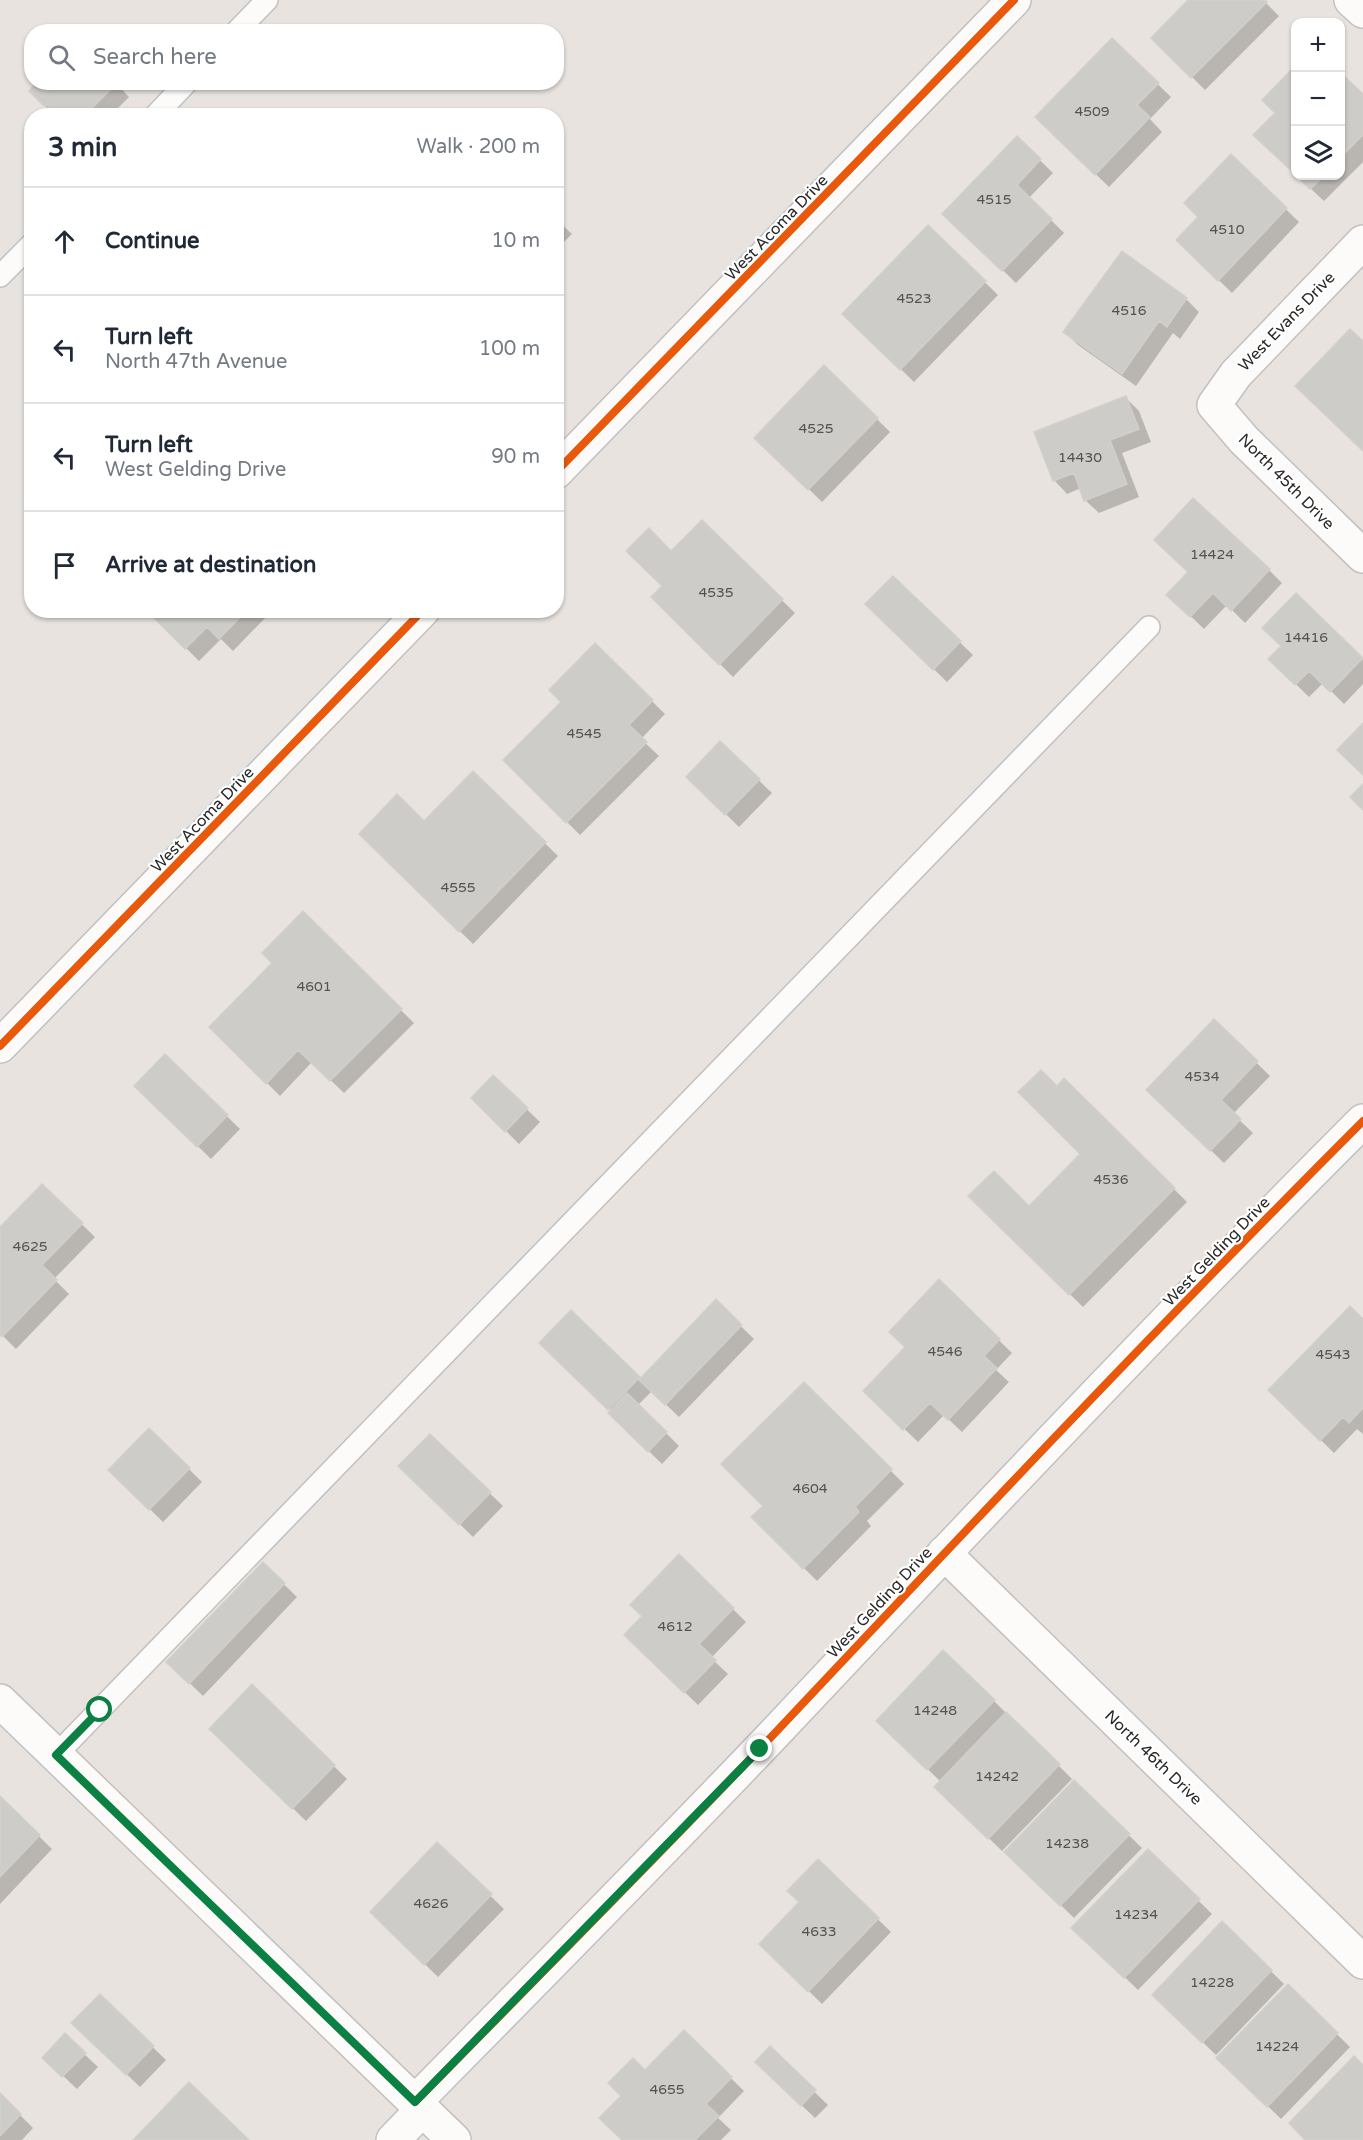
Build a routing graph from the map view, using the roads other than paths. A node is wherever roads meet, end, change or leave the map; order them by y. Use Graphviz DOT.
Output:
graph roads {
  1 [pos="267,0"];
  2 [pos="1014,0"];
  3 [pos="1352,0"];
  4 [pos="1363,11"];
  5 [pos="244,24"];
  6 [pos="179,90"];
  7 [pos="163,108"];
  8 [pos="1363,242"];
  9 [pos="24,252"];
  10 [pos="0,276"];
  11 [pos="1214,405"];
  12 [pos="564,464"];
  13 [pos="1363,556"];
  14 [pos="415,618"];
  15 [pos="1149,627"];
  16 [pos="0,1046"];
  17 [pos="1363,1121"];
  18 [pos="944,1553"];
  19 [pos="0,1701"];
  20 [pos="56,1755"];
  21 [pos="1363,1962"];
  22 [pos="419,2106"];
  23 [pos="393,2140"];
  24 [pos="454,2140"];
  1 -- 5 [label="lane"];
  2 -- 12 [label="street, West Acoma Drive"];
  3 -- 4 [label="street"];
  6 -- 7 [label="lane"];
  8 -- 11 [label="street, West Evans Drive"];
  9 -- 10 [label="lane"];
  11 -- 13 [label="street, North 45th Drive"];
  14 -- 16 [label="street, West Acoma Drive"];
  15 -- 20 [label="lane"];
  17 -- 18 [label="street, West Gelding Drive"];
  18 -- 21 [label="street, North 46th Drive"];
  18 -- 22 [label="street, West Gelding Drive"];
  19 -- 20 [label="street"];
  20 -- 22 [label="street"];
  22 -- 23 [label="street, West Gelding Drive"];
  22 -- 24 [label="street"];
}
